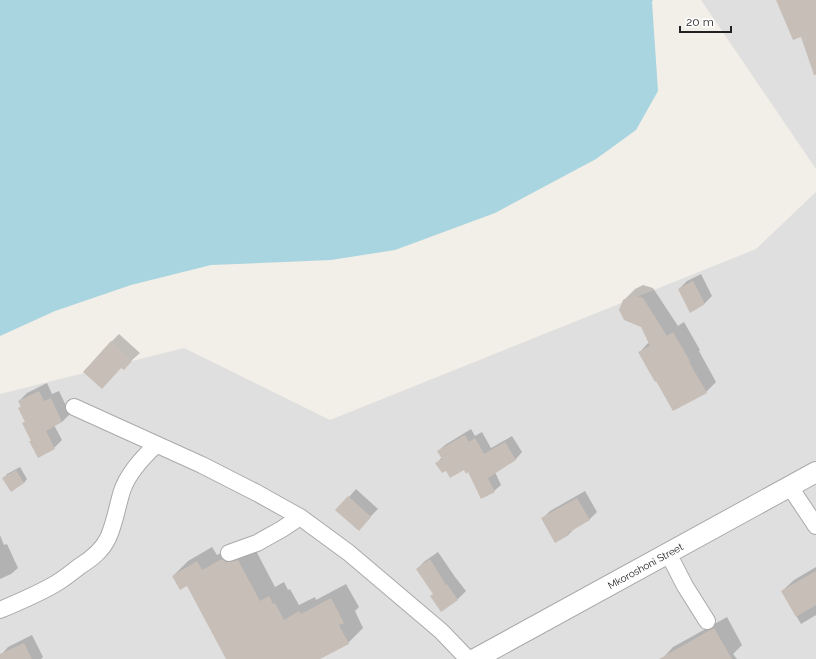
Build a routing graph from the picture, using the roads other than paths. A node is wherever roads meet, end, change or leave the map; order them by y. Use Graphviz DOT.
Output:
graph roads {
  1 [pos="74,407"];
  2 [pos="156,445"];
  3 [pos="816,472"];
  4 [pos="790,487"];
  5 [pos="300,517"];
  6 [pos="816,526"];
  7 [pos="229,553"];
  8 [pos="668,553"];
  9 [pos="0,610"];
  10 [pos="707,621"];
  11 [pos="468,659"];
  12 [pos="474,659"];
  1 -- 2 [label="street"];
  2 -- 5 [label="street"];
  2 -- 9 [label="street"];
  3 -- 4 [label="street, Mkoroshoni Street"];
  4 -- 6 [label="street"];
  4 -- 8 [label="street, Mkoroshoni Street"];
  5 -- 7 [label="street"];
  5 -- 11 [label="street"];
  8 -- 10 [label="street"];
  8 -- 12 [label="street, Mkoroshoni Street"];
}
